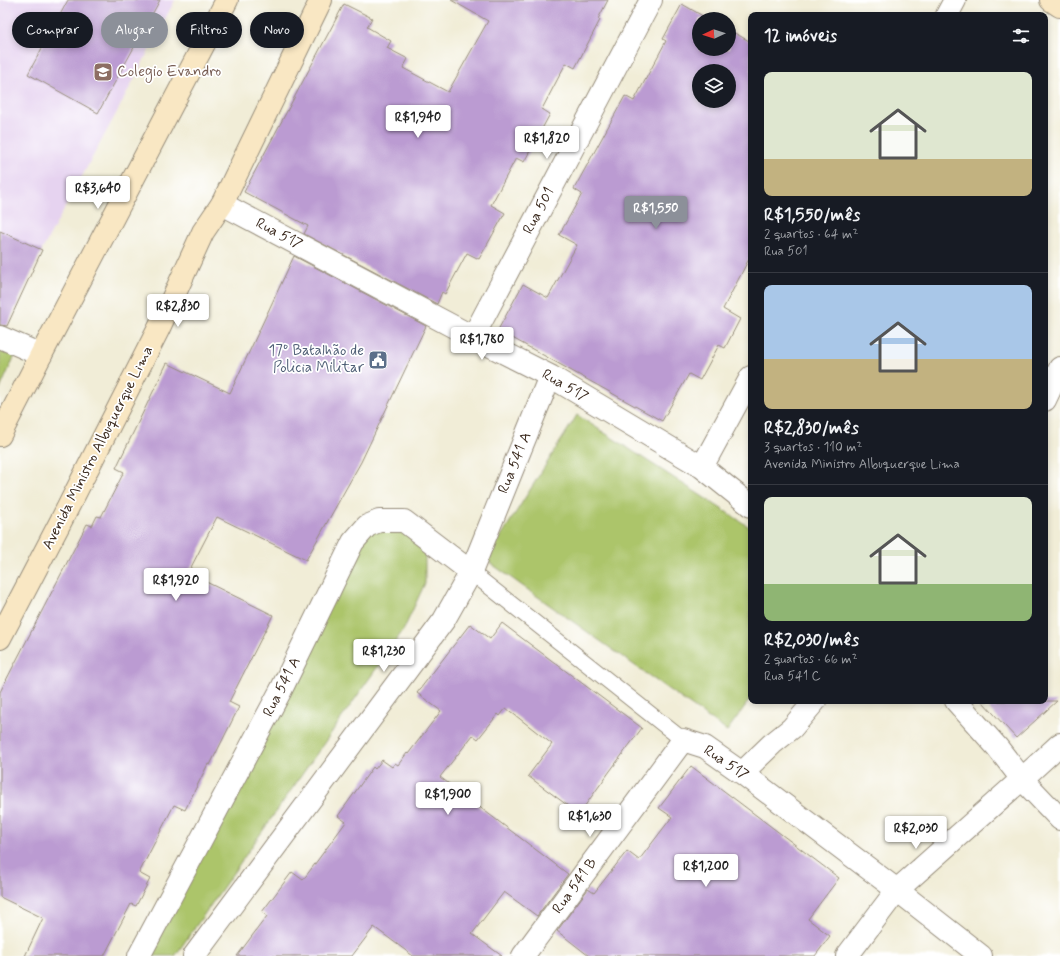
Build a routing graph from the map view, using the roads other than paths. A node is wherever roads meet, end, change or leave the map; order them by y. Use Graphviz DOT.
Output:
graph roads {
  1 [pos="228,0"];
  2 [pos="321,0"];
  3 [pos="651,0"];
  4 [pos="955,0"];
  5 [pos="1051,0"];
  6 [pos="1060,6"];
  7 [pos="949,12"];
  8 [pos="222,204"];
  9 [pos="0,337"];
  10 [pos="473,337"];
  11 [pos="41,356"];
  12 [pos="1060,368"];
  13 [pos="550,376"];
  14 [pos="748,383"];
  15 [pos="1048,394"];
  16 [pos="1060,397"];
  17 [pos="1048,409"];
  18 [pos="0,435"];
  19 [pos="702,467"];
  20 [pos="748,504"];
  21 [pos="471,572"];
  22 [pos="0,638"];
  23 [pos="812,704"];
  24 [pos="959,704"];
  25 [pos="683,740"];
  26 [pos="1060,744"];
  27 [pos="742,773"];
  28 [pos="1022,779"];
  29 [pos="1060,819"];
  30 [pos="897,890"];
  31 [pos="139,956"];
  32 [pos="194,956"];
  33 [pos="523,956"];
  34 [pos="847,956"];
  35 [pos="981,956"];
  1 -- 11 [label="street"];
  2 -- 8 [label="street, Avenida Ministro Albuquerque Lima"];
  3 -- 10 [label="street, Rua 501"];
  4 -- 7 [label="street"];
  5 -- 6 [label="street"];
  8 -- 10 [label="street, Rua 517"];
  8 -- 22 [label="street, Avenida Ministro Albuquerque Lima"];
  9 -- 11 [label="street"];
  10 -- 13 [label="street, Rua 517"];
  11 -- 18 [label="street"];
  12 -- 15 [label="street"];
  13 -- 19 [label="street, Rua 517"];
  13 -- 21 [label="street, Rua 541 A"];
  14 -- 19 [label="street"];
  16 -- 17 [label="street"];
  19 -- 20 [label="street, Rua 517"];
  21 -- 25 [label="lane, Rua 517"];
  21 -- 31 [label="street, Rua 541 A"];
  21 -- 32 [label="street, Rua 541 A"];
  23 -- 27 [label="street"];
  24 -- 28 [label="street"];
  25 -- 27 [label="street, Rua 517"];
  25 -- 33 [label="street, Rua 541 B"];
  26 -- 28 [label="street"];
  27 -- 30 [label="street, Rua 517"];
  28 -- 29 [label="street"];
  28 -- 30 [label="street"];
  30 -- 34 [label="street"];
  30 -- 35 [label="street, Rua 517"];
}
